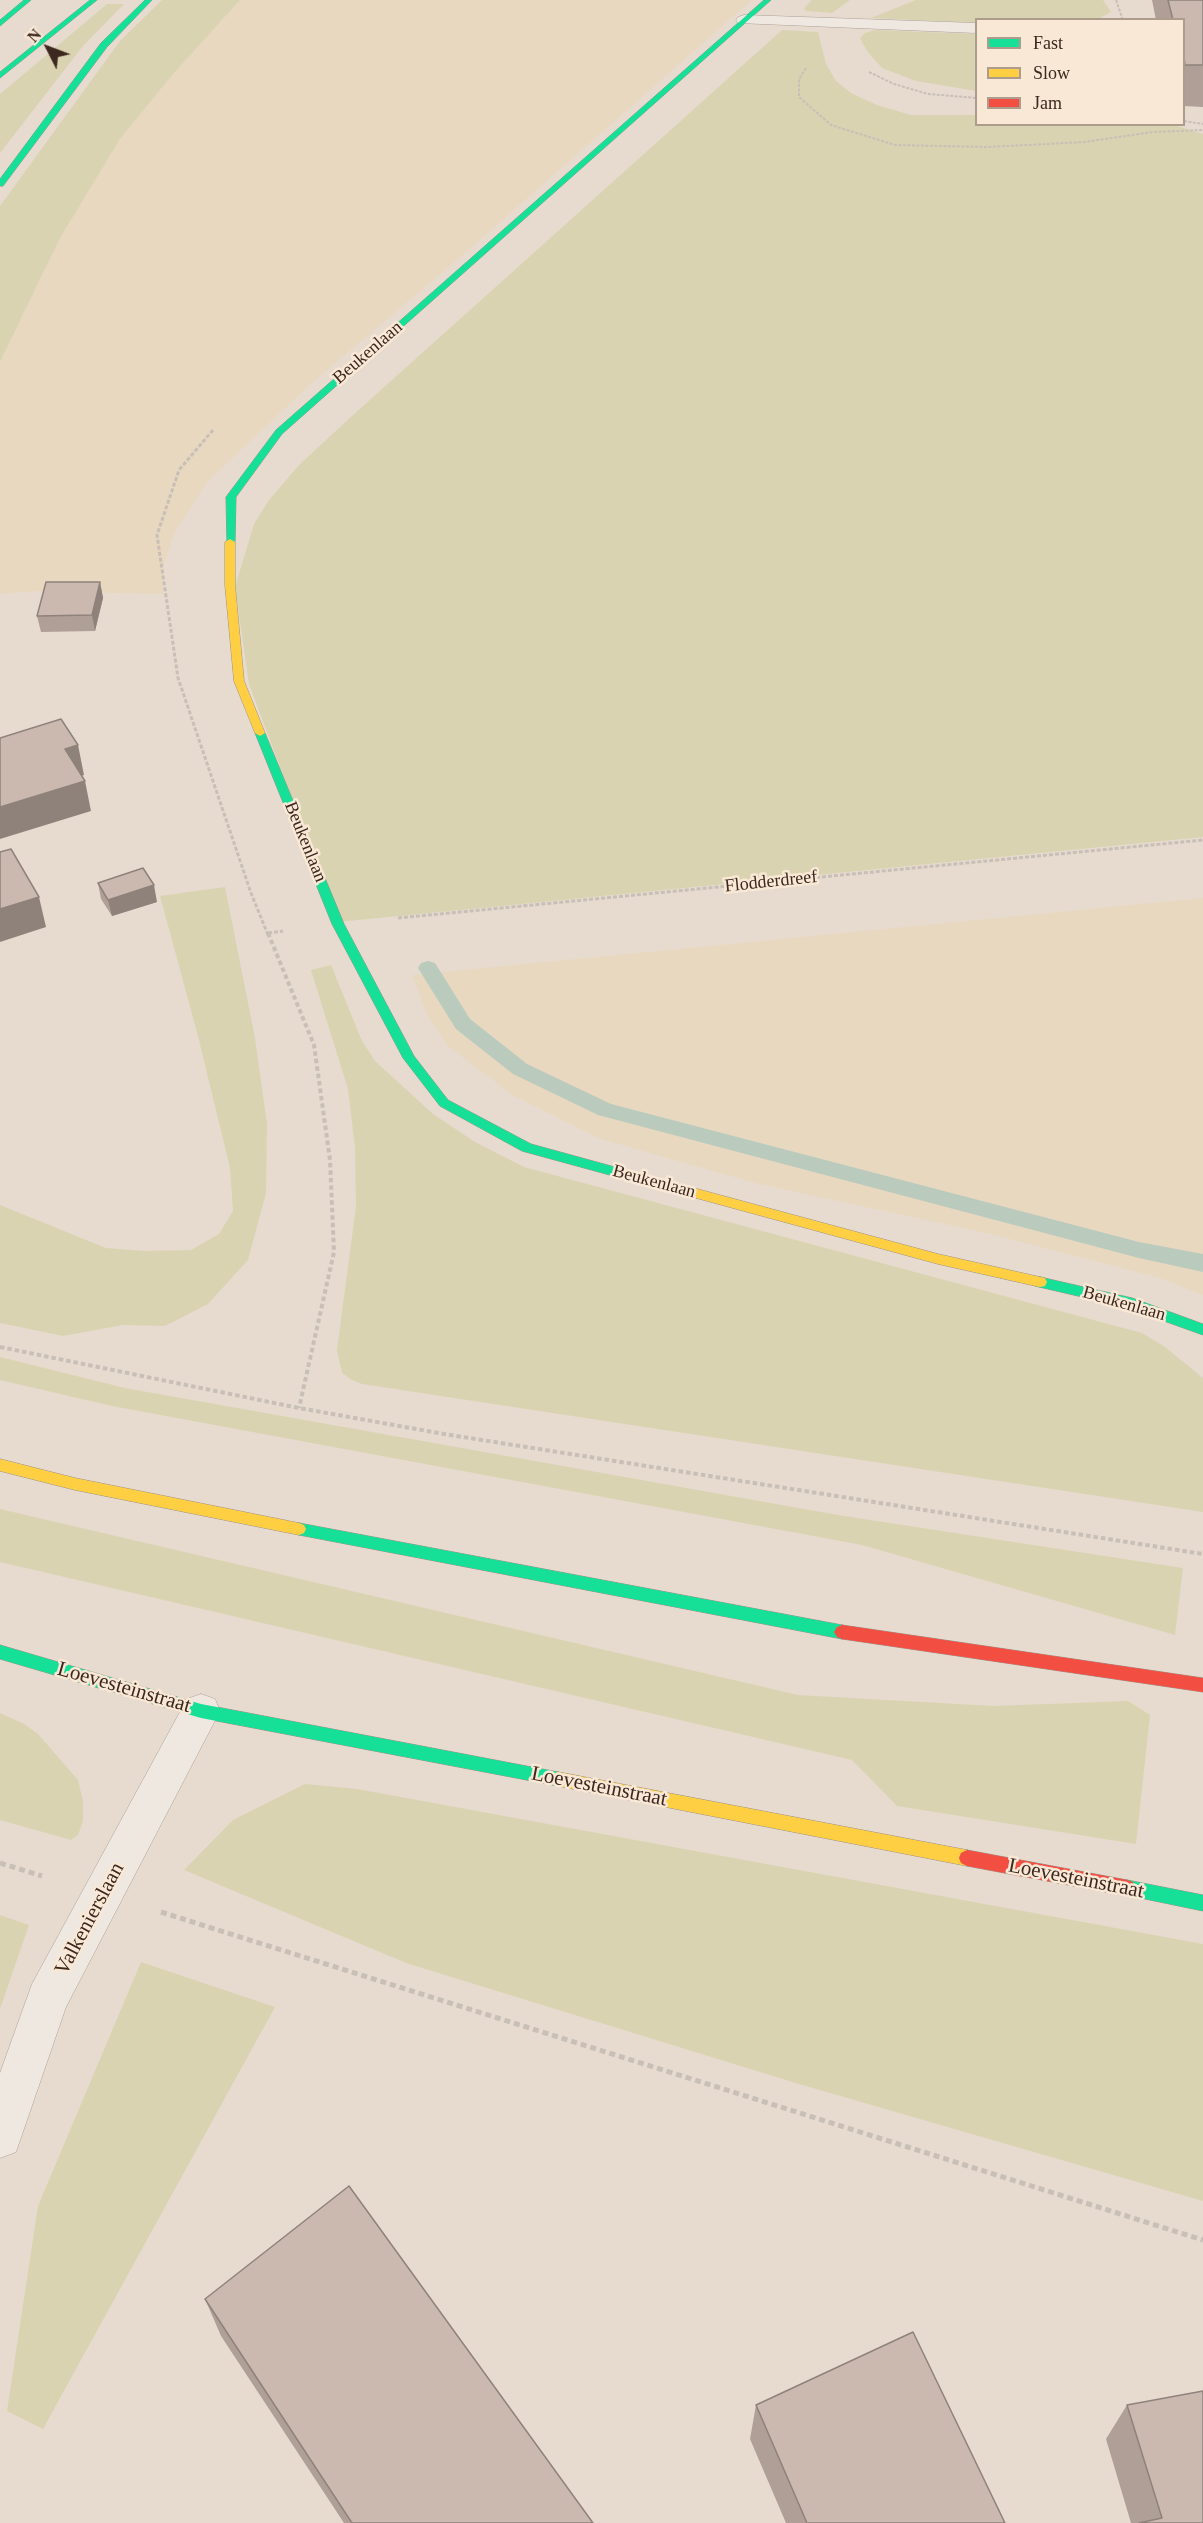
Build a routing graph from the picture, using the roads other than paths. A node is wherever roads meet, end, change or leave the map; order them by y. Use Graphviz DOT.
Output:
graph roads {
  1 [pos="20,0"];
  2 [pos="28,0"];
  3 [pos="94,0"];
  4 [pos="149,0"];
  5 [pos="768,0"];
  6 [pos="0,11"];
  7 [pos="744,20"];
  8 [pos="0,24"];
  9 [pos="975,28"];
  10 [pos="0,76"];
  11 [pos="0,184"];
  12 [pos="1203,1330"];
  13 [pos="0,1465"];
  14 [pos="0,1652"];
  15 [pos="1203,1685"];
  16 [pos="201,1711"];
  17 [pos="1203,1904"];
  18 [pos="0,2136"];
  1 -- 6 [label="street"];
  2 -- 8 [label="street"];
  3 -- 10 [label="street"];
  4 -- 11 [label="street"];
  5 -- 7 [label="street, Beukenlaan"];
  7 -- 9 [label="lane"];
  7 -- 12 [label="street, Beukenlaan"];
  13 -- 15 [label="street"];
  14 -- 16 [label="street, Loevesteinstraat"];
  16 -- 17 [label="street, Loevesteinstraat"];
  16 -- 18 [label="street, Valkenierslaan"];
}
